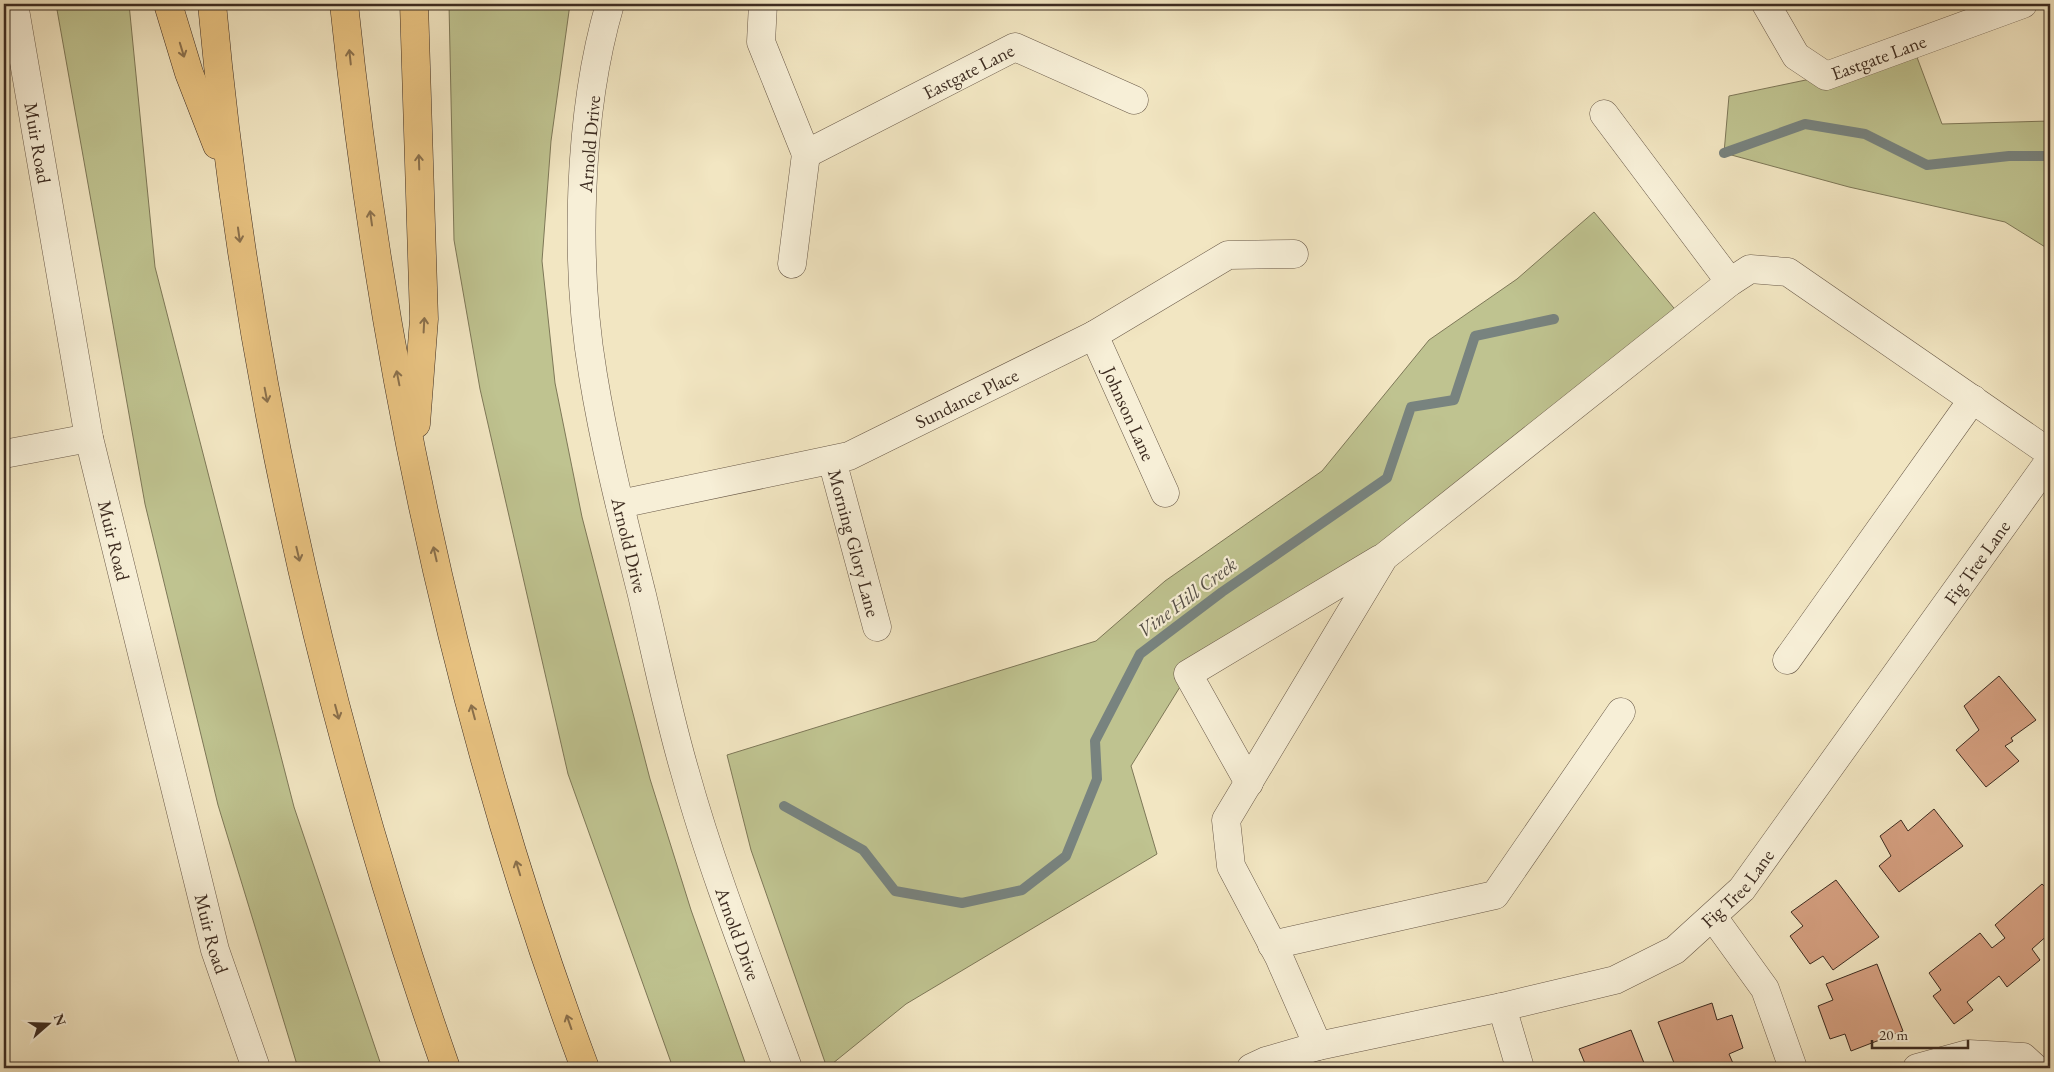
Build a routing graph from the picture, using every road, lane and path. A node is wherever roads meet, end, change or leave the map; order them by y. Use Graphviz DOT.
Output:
graph roads {
  1 [pos="14,4"];
  2 [pos="168,4"];
  3 [pos="212,4"];
  4 [pos="344,4"];
  5 [pos="414,4"];
  6 [pos="610,4"];
  7 [pos="763,4"];
  8 [pos="1766,4"];
  9 [pos="2023,4"];
  10 [pos="1134,100"];
  11 [pos="1604,114"];
  12 [pos="806,154"];
  13 [pos="232,186"];
  14 [pos="1294,254"];
  15 [pos="792,264"];
  16 [pos="1730,282"];
  17 [pos="1094,335"];
  18 [pos="1973,398"];
  19 [pos="89,438"];
  20 [pos="2050,453"];
  21 [pos="4,454"];
  22 [pos="832,460"];
  23 [pos="2050,460"];
  24 [pos="414,461"];
  25 [pos="1165,493"];
  26 [pos="620,504"];
  27 [pos="1384,557"];
  28 [pos="877,627"];
  29 [pos="1787,660"];
  30 [pos="1621,712"];
  31 [pos="1248,783"];
  32 [pos="1713,917"];
  33 [pos="1272,945"];
  34 [pos="1502,1007"];
  35 [pos="1318,1046"];
  36 [pos="256,1068"];
  37 [pos="446,1068"];
  38 [pos="585,1068"];
  39 [pos="788,1068"];
  40 [pos="1251,1068"];
  41 [pos="1520,1068"];
  42 [pos="1793,1068"];
  43 [pos="1917,1068"];
  44 [pos="2035,1068"];
  1 -- 19 [label="street, Muir Road"];
  2 -- 13 [label="highway, one-way"];
  3 -- 13 [label="highway"];
  24 -- 4 [label="highway, one-way"];
  24 -- 5 [label="highway, one-way"];
  6 -- 26 [label="street, Arnold Drive"];
  7 -- 12 [label="street"];
  8 -- 9 [label="street, Eastgate Lane"];
  10 -- 12 [label="street, Eastgate Lane"];
  11 -- 16 [label="street"];
  12 -- 15 [label="street"];
  13 -- 37 [label="highway, one-way"];
  14 -- 17 [label="street, Sundance Place"];
  16 -- 18 [label="street"];
  16 -- 27 [label="street"];
  17 -- 22 [label="street, Sundance Place"];
  17 -- 25 [label="street, Johnson Lane"];
  18 -- 20 [label="street"];
  18 -- 29 [label="street"];
  19 -- 21 [label="street"];
  19 -- 36 [label="street, Muir Road"];
  22 -- 26 [label="street, Sundance Place"];
  22 -- 28 [label="street, Morning Glory Lane"];
  23 -- 32 [label="street, Fig Tree Lane"];
  38 -- 24 [label="highway, one-way"];
  26 -- 39 [label="street, Arnold Drive"];
  27 -- 31 [label="street"];
  27 -- 31 [label="street"];
  30 -- 33 [label="street"];
  31 -- 33 [label="street"];
  32 -- 34 [label="street, Fig Tree Lane"];
  32 -- 42 [label="street"];
  33 -- 35 [label="street"];
  34 -- 35 [label="street, Fig Tree Lane"];
  34 -- 41 [label="street"];
  35 -- 40 [label="street, Fig Tree Lane"];
  43 -- 44 [label="street"];
}
